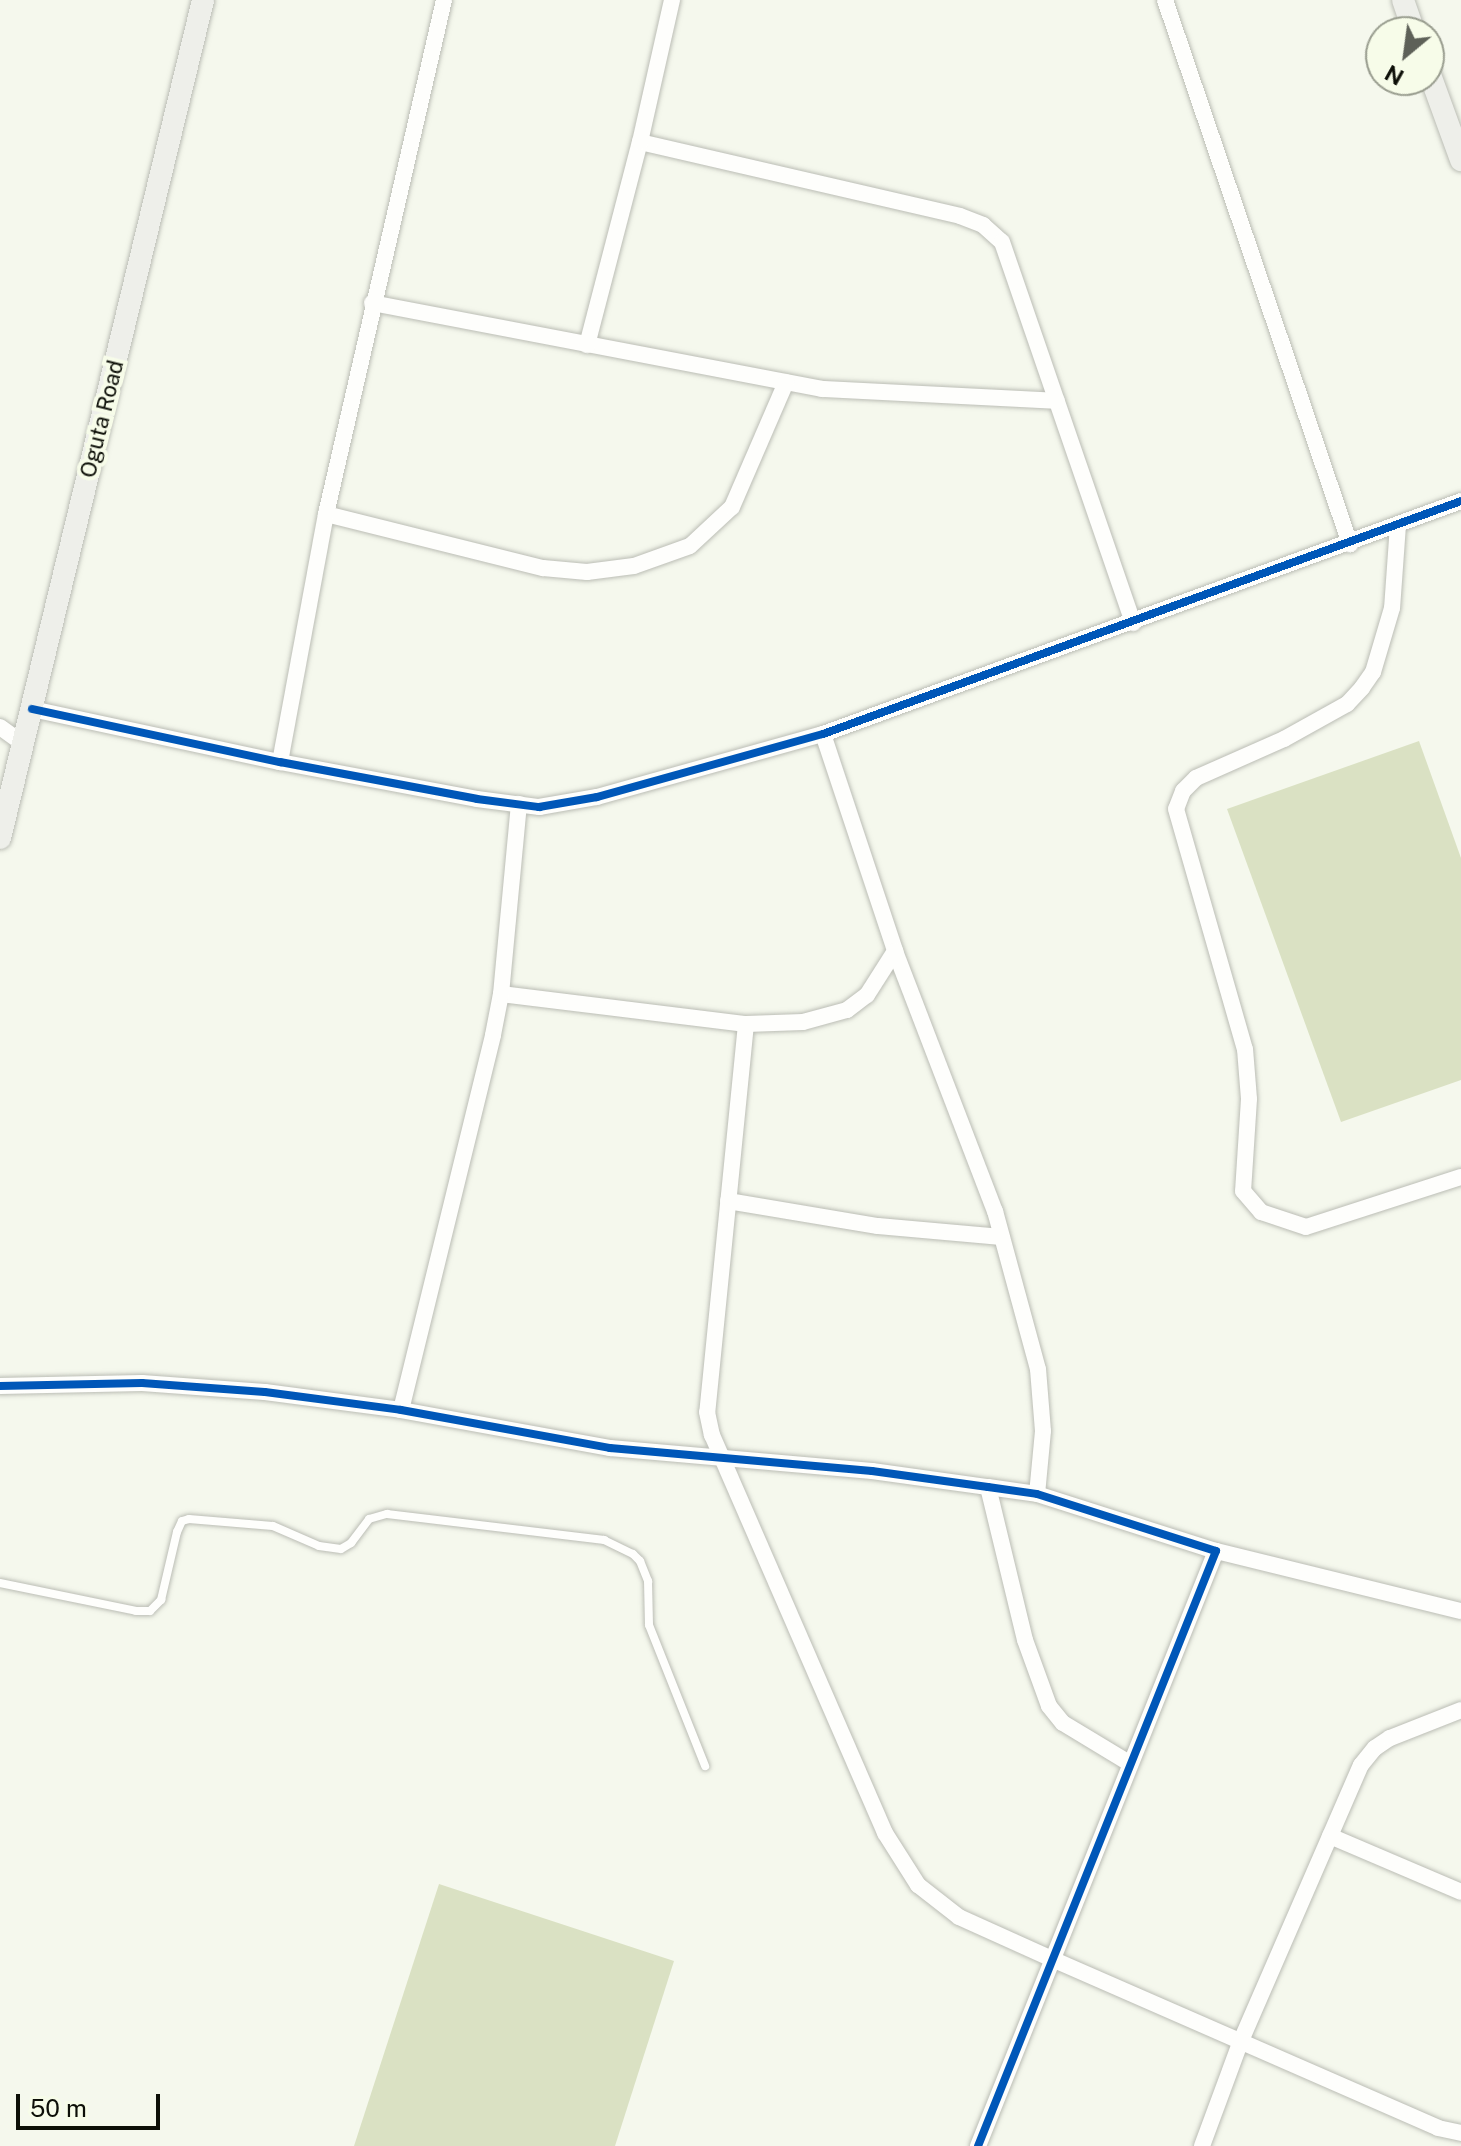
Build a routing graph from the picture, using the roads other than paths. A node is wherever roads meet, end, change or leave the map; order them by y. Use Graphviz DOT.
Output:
graph roads {
  1 [pos="203,0"];
  2 [pos="444,0"];
  3 [pos="672,0"];
  4 [pos="1165,0"];
  5 [pos="1438,96"];
  6 [pos="640,142"];
  7 [pos="1461,160"];
  8 [pos="372,303"];
  9 [pos="587,345"];
  10 [pos="786,382"];
  11 [pos="1057,401"];
  12 [pos="1461,501"];
  13 [pos="326,514"];
  14 [pos="1398,525"];
  15 [pos="1350,544"];
  16 [pos="1133,623"];
  17 [pos="32,709"];
  18 [pos="0,727"];
  19 [pos="823,734"];
  20 [pos="14,760"];
  21 [pos="280,762"];
  22 [pos="519,804"];
  23 [pos="0,838"];
  24 [pos="895,951"];
  25 [pos="501,994"];
  26 [pos="746,1024"];
  27 [pos="1461,1177"];
  28 [pos="728,1201"];
  29 [pos="1002,1237"];
  30 [pos="0,1386"];
  31 [pos="401,1410"];
  32 [pos="722,1456"];
  33 [pos="988,1487"];
  34 [pos="1037,1494"];
  35 [pos="1216,1551"];
  36 [pos="0,1583"];
  37 [pos="1461,1611"];
  38 [pos="1461,1710"];
  39 [pos="1129,1763"];
  40 [pos="705,1766"];
  41 [pos="1330,1836"];
  42 [pos="1461,1892"];
  43 [pos="1052,1959"];
  44 [pos="1240,2043"];
  45 [pos="1461,2133"];
  46 [pos="978,2146"];
  47 [pos="1202,2146"];
  1 -- 17 [label="main road, Oguta Road"];
  2 -- 8 [label="street"];
  3 -- 6 [label="street"];
  4 -- 15 [label="street"];
  5 -- 7 [label="main road"];
  6 -- 9 [label="street"];
  6 -- 11 [label="street"];
  8 -- 9 [label="street"];
  8 -- 13 [label="street"];
  9 -- 10 [label="street"];
  10 -- 11 [label="street"];
  10 -- 13 [label="street"];
  11 -- 16 [label="street"];
  12 -- 14 [label="street"];
  13 -- 21 [label="street"];
  14 -- 15 [label="street"];
  14 -- 27 [label="street"];
  15 -- 16 [label="street"];
  16 -- 19 [label="street"];
  17 -- 20 [label="main road, Oguta Road"];
  17 -- 21 [label="street"];
  18 -- 20 [label="street"];
  19 -- 22 [label="street"];
  19 -- 24 [label="street"];
  20 -- 23 [label="main road, Oguta Road"];
  21 -- 22 [label="street"];
  22 -- 25 [label="street"];
  24 -- 26 [label="street"];
  24 -- 29 [label="street"];
  25 -- 26 [label="street"];
  25 -- 31 [label="street"];
  26 -- 28 [label="street"];
  28 -- 29 [label="street"];
  28 -- 32 [label="street"];
  29 -- 34 [label="street"];
  30 -- 31 [label="street"];
  31 -- 32 [label="street"];
  32 -- 33 [label="street"];
  32 -- 43 [label="street"];
  33 -- 34 [label="street"];
  33 -- 39 [label="street"];
  34 -- 35 [label="street"];
  35 -- 37 [label="street"];
  35 -- 39 [label="street"];
  36 -- 40 [label="lane"];
  38 -- 41 [label="street"];
  39 -- 43 [label="street"];
  41 -- 42 [label="street"];
  41 -- 44 [label="street"];
  43 -- 44 [label="street"];
  43 -- 46 [label="street"];
  44 -- 45 [label="street"];
  44 -- 47 [label="street"];
}
